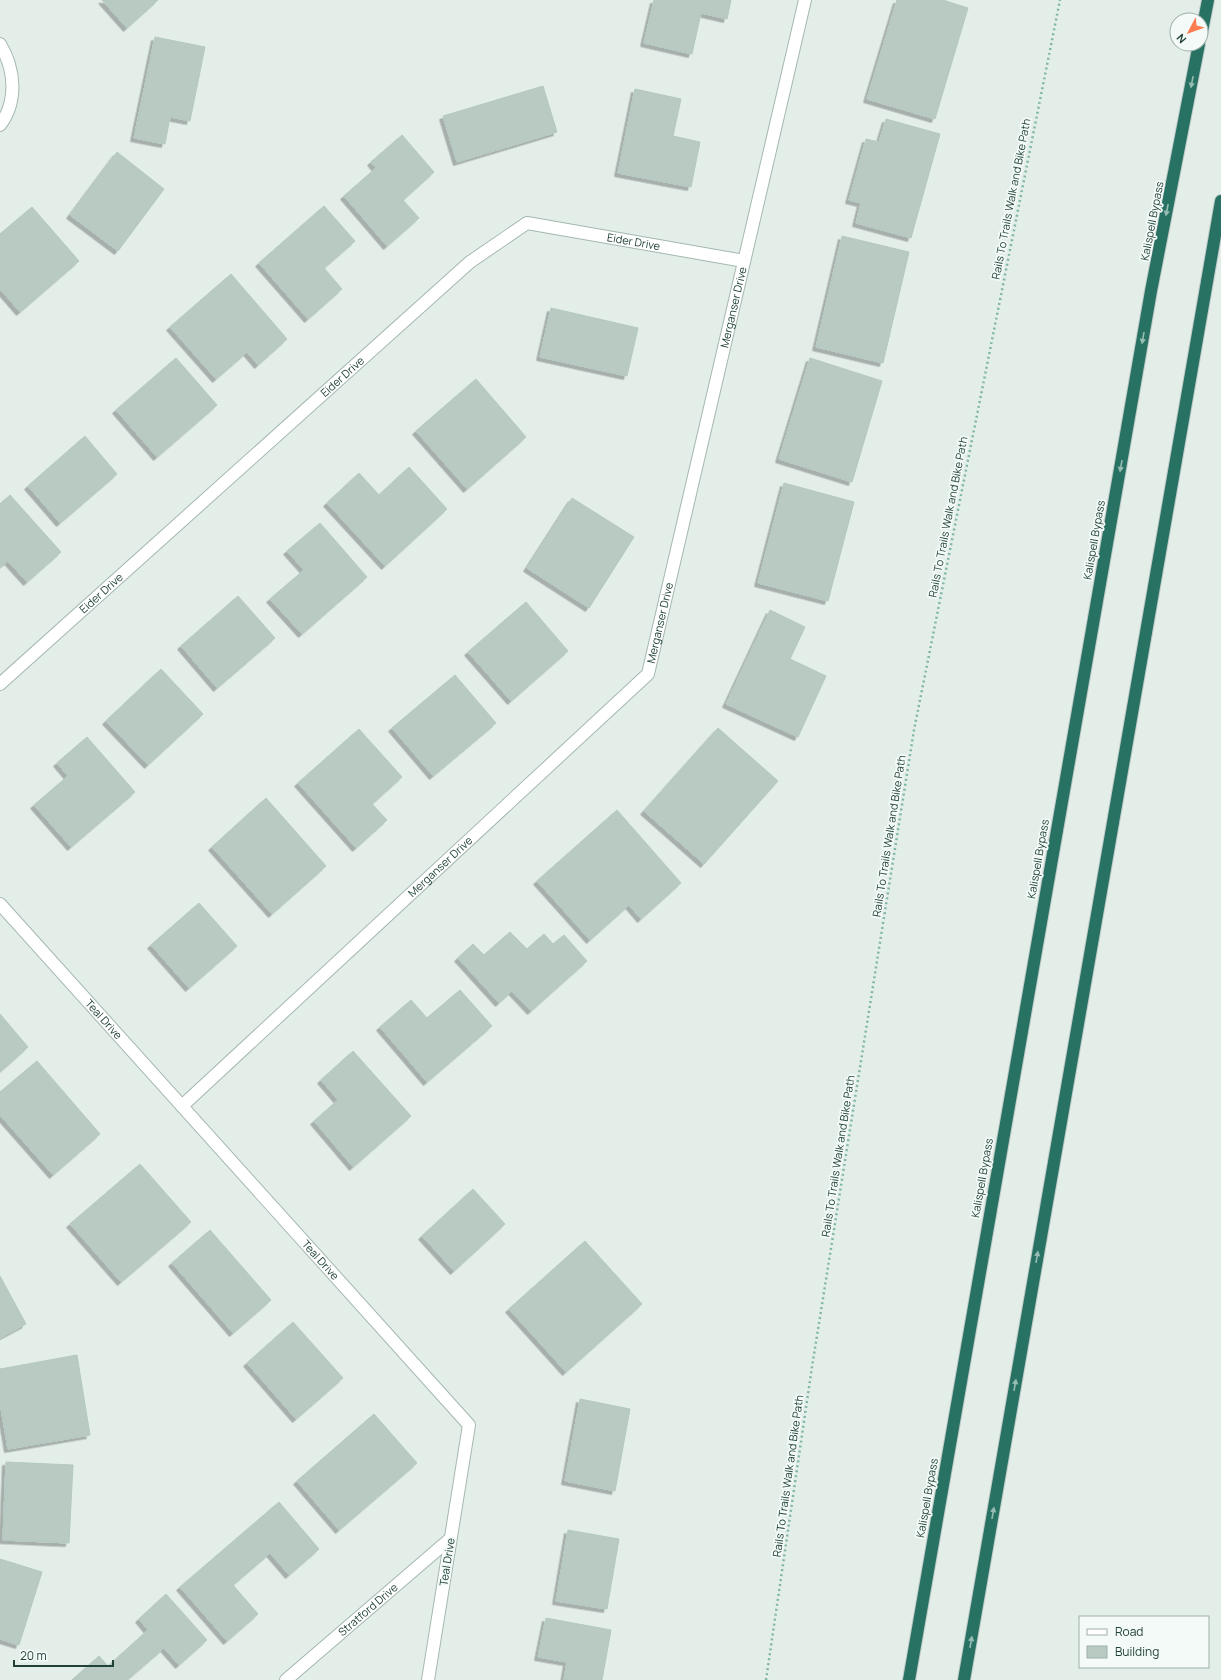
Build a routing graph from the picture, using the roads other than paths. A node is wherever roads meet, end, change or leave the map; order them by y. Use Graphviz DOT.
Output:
graph roads {
  1 [pos="804,0"];
  2 [pos="1208,0"];
  3 [pos="1206,12"];
  4 [pos="0,44"];
  5 [pos="1197,52"];
  6 [pos="0,125"];
  7 [pos="1221,201"];
  8 [pos="744,261"];
  9 [pos="0,684"];
  10 [pos="0,904"];
  11 [pos="182,1106"];
  12 [pos="450,1539"];
  13 [pos="286,1680"];
  14 [pos="428,1680"];
  15 [pos="909,1680"];
  16 [pos="964,1680"];
  1 -- 8 [label="street, Merganser Drive"];
  2 -- 3 [label="highway"];
  4 -- 6 [label="street"];
  5 -- 15 [label="highway, Kalispell Bypass, one-way"];
  16 -- 7 [label="highway, one-way"];
  8 -- 9 [label="street, Eider Drive"];
  8 -- 11 [label="street, Merganser Drive"];
  10 -- 11 [label="street, Teal Drive"];
  11 -- 12 [label="street, Teal Drive"];
  12 -- 13 [label="street, Stratford Drive"];
  12 -- 14 [label="street, Teal Drive"];
}
